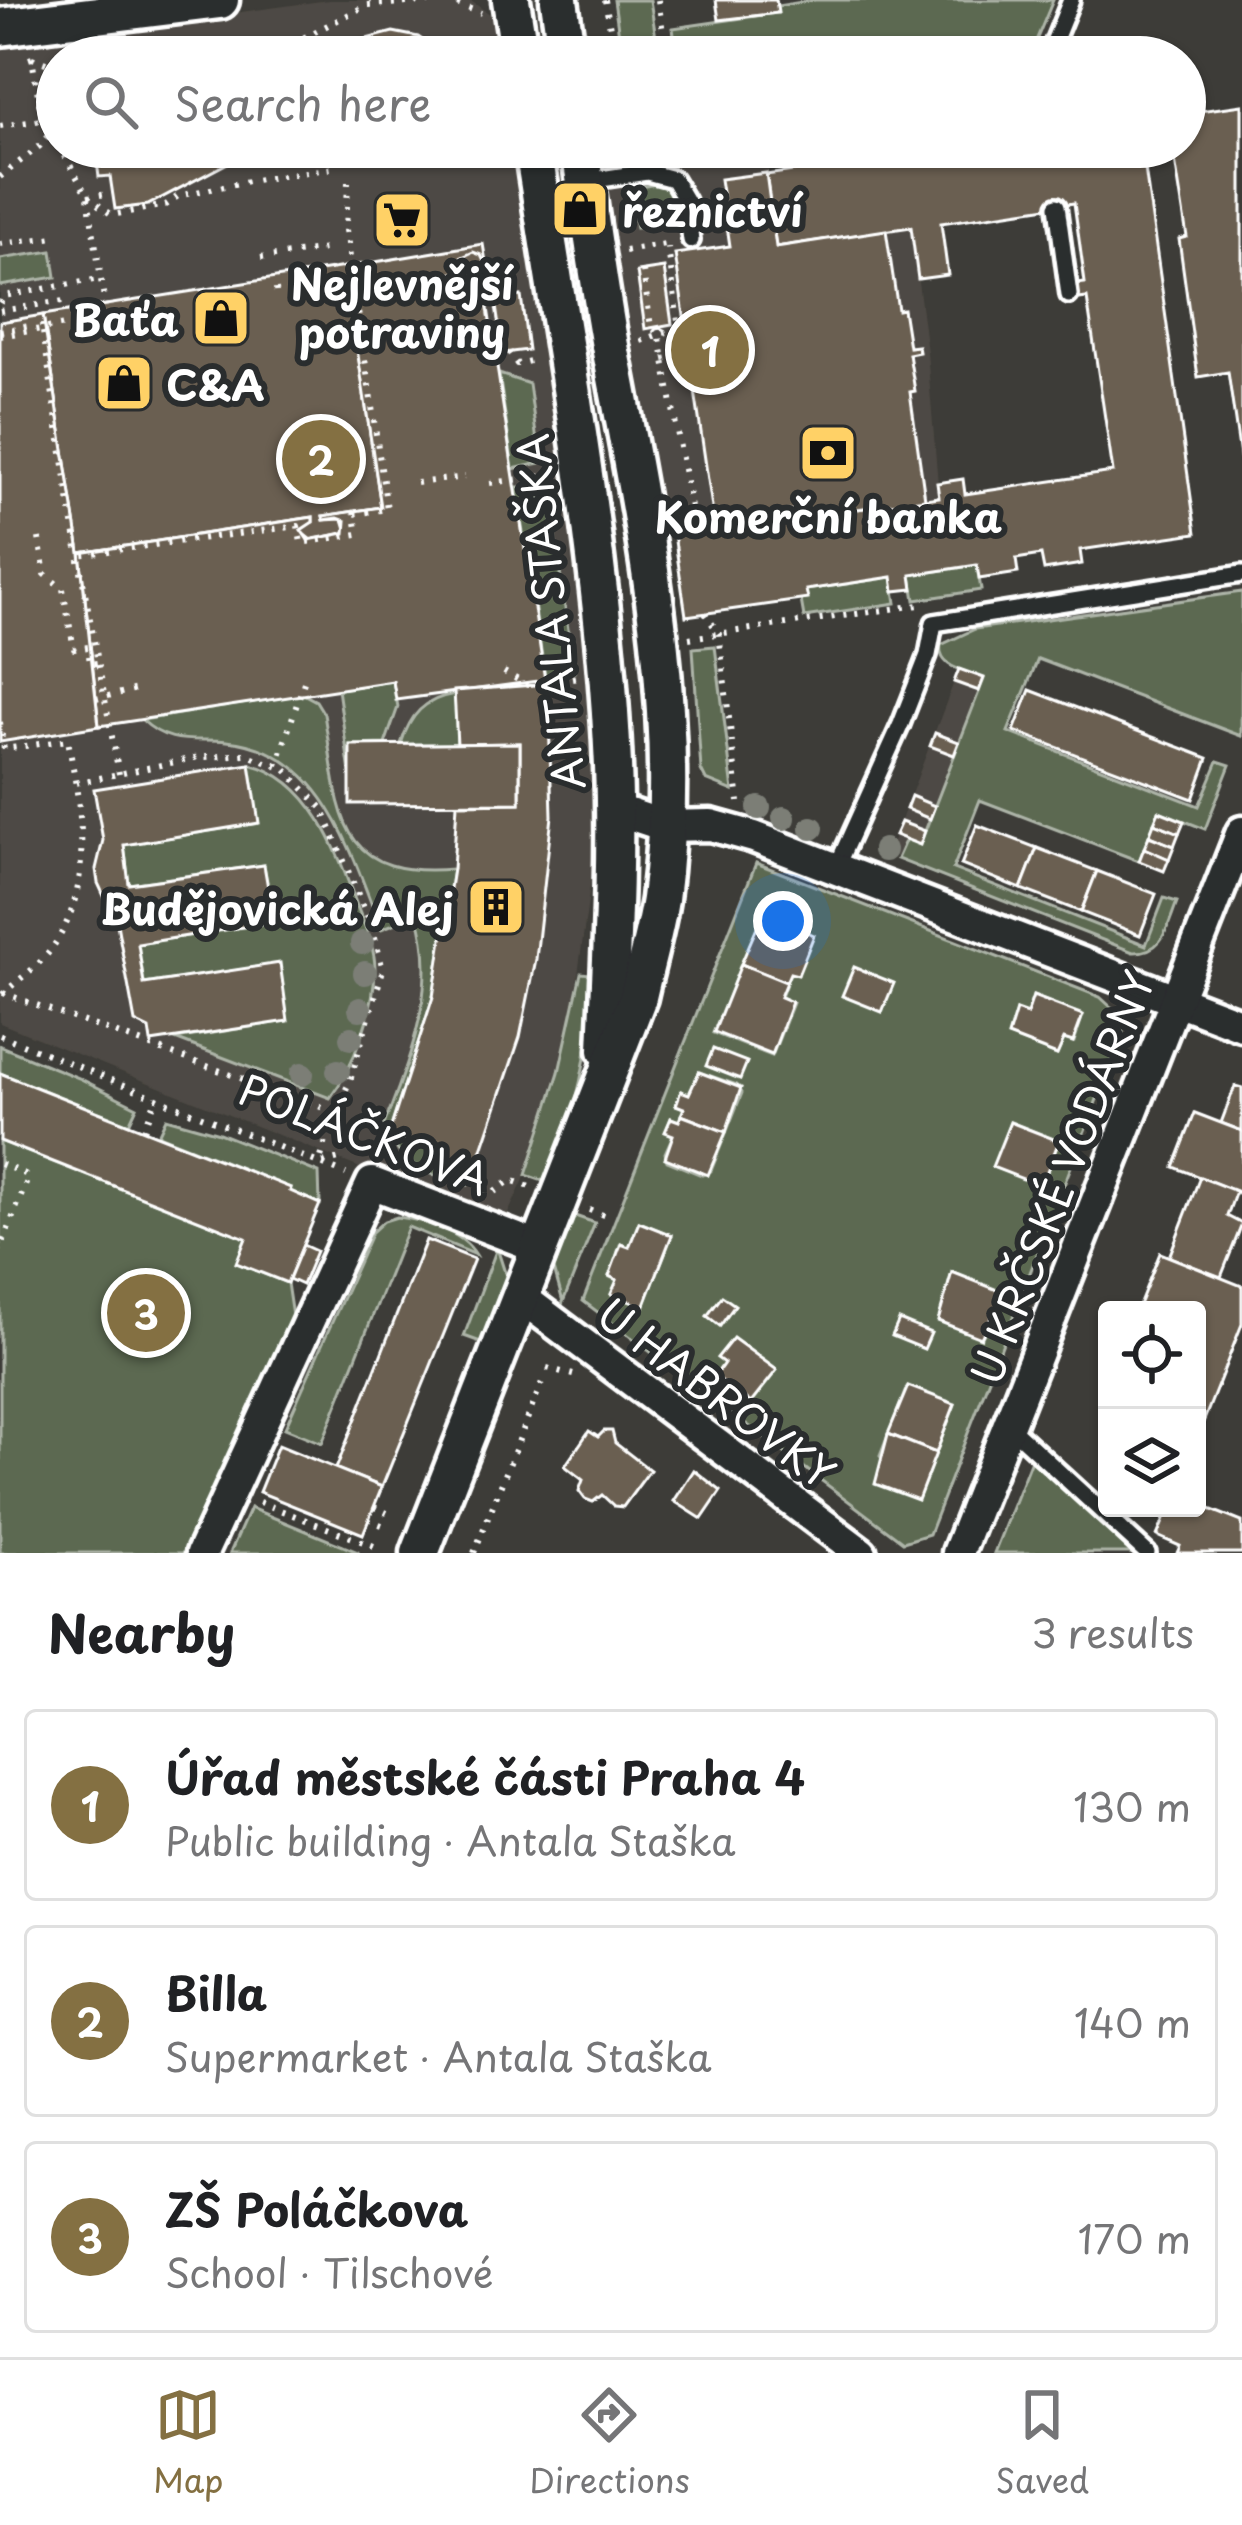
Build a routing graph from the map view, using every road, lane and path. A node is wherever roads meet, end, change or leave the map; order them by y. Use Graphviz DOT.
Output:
graph roads {
  1 [pos="11,0"];
  2 [pos="220,0"];
  3 [pos="511,0"];
  4 [pos="559,0"];
  5 [pos="605,0"];
  6 [pos="658,0"];
  7 [pos="1071,0"];
  8 [pos="446,2"];
  9 [pos="44,22"];
  10 [pos="0,27"];
  11 [pos="307,36"];
  12 [pos="517,36"];
  13 [pos="564,36"];
  14 [pos="611,36"];
  15 [pos="664,36"];
  16 [pos="1056,36"];
  17 [pos="36,61"];
  18 [pos="36,92"];
  19 [pos="36,121"];
  20 [pos="0,126"];
  21 [pos="36,149"];
  22 [pos="72,168"];
  23 [pos="334,168"];
  24 [pos="536,168"];
  25 [pos="583,168"];
  26 [pos="614,168"];
  27 [pos="0,177"];
  28 [pos="348,182"];
  29 [pos="113,194"];
  30 [pos="88,197"];
  31 [pos="1057,206"];
  32 [pos="55,237"];
  33 [pos="692,240"];
  34 [pos="0,244"];
  35 [pos="326,249"];
  36 [pos="624,251"];
  37 [pos="261,258"];
  38 [pos="643,271"];
  39 [pos="100,279"];
  40 [pos="276,290"];
  41 [pos="1069,296"];
  42 [pos="277,300"];
  43 [pos="63,301"];
  44 [pos="46,304"];
  45 [pos="0,307"];
  46 [pos="47,314"];
  47 [pos="660,329"];
  48 [pos="0,333"];
  49 [pos="638,342"];
  50 [pos="384,344"];
  51 [pos="360,347"];
  52 [pos="509,352"];
  53 [pos="688,354"];
  54 [pos="537,359"];
  55 [pos="664,359"];
  56 [pos="554,475"];
  57 [pos="465,477"];
  58 [pos="417,483"];
  59 [pos="490,483"];
  60 [pos="395,495"];
  61 [pos="382,496"];
  62 [pos="694,524"];
  63 [pos="39,538"];
  64 [pos="78,555"];
  65 [pos="1242,574"];
  66 [pos="705,613"];
  67 [pos="718,634"];
  68 [pos="679,639"];
  69 [pos="97,662"];
  70 [pos="504,672"];
  71 [pos="581,676"];
  72 [pos="305,679"];
  73 [pos="141,688"];
  74 [pos="100,699"];
  75 [pos="0,722"];
  76 [pos="278,765"];
  77 [pos="119,774"];
  78 [pos="76,783"];
  79 [pos="614,808"];
  80 [pos="740,808"];
  81 [pos="664,826"];
  82 [pos="1242,832"];
  83 [pos="836,868"];
  84 [pos="1,994"];
  85 [pos="1175,1000"];
  86 [pos="1242,1025"];
  87 [pos="0,1035"];
  88 [pos="606,1072"];
  89 [pos="158,1096"];
  90 [pos="335,1112"];
  91 [pos="144,1130"];
  92 [pos="339,1159"];
  93 [pos="0,1164"];
  94 [pos="319,1164"];
  95 [pos="372,1184"];
  96 [pos="542,1247"];
  97 [pos="0,1250"];
  98 [pos="522,1298"];
  99 [pos="542,1382"];
  100 [pos="1008,1425"];
  101 [pos="245,1496"];
  102 [pos="374,1507"];
  103 [pos="387,1513"];
  104 [pos="368,1520"];
  105 [pos="382,1525"];
  106 [pos="374,1546"];
  107 [pos="202,1553"];
  108 [pos="420,1553"];
  109 [pos="474,1553"];
  110 [pos="861,1553"];
  111 [pos="958,1553"];
  112 [pos="1147,1553"];
  1 -- 9 [label="street"];
  2 -- 9 [label="street"];
  3 -- 12 [label="street"];
  4 -- 13 [label="street"];
  5 -- 14 [label="path"];
  6 -- 15 [label="path"];
  7 -- 16 [label="lane"];
  8 -- 11 [label="path"];
  9 -- 10 [label="street"];
  17 -- 18 [label="path"];
  19 -- 20 [label="path"];
  21 -- 27 [label="path"];
  22 -- 30 [label="path"];
  23 -- 30 [label="path"];
  24 -- 79 [label="street, ANTALA STAŠKA"];
  25 -- 81 [label="street, ANTALA STAŠKA"];
  26 -- 33 [label="lane"];
  28 -- 51 [label="path"];
  29 -- 30 [label="path"];
  30 -- 39 [label="path"];
  31 -- 41 [label="lane"];
  32 -- 34 [label="path"];
  35 -- 37 [label="path"];
  36 -- 47 [label="path"];
  38 -- 47 [label="path"];
  39 -- 45 [label="path"];
  39 -- 48 [label="path"];
  40 -- 42 [label="path"];
  43 -- 44 [label="path"];
  44 -- 45 [label="path"];
  44 -- 46 [label="path"];
  47 -- 49 [label="path"];
  47 -- 55 [label="path"];
  48 -- 64 [label="path"];
  50 -- 51 [label="path"];
  51 -- 61 [label="path"];
  52 -- 54 [label="path"];
  53 -- 55 [label="path"];
  55 -- 62 [label="path"];
  56 -- 59 [label="path"];
  57 -- 58 [label="path"];
  60 -- 61 [label="path"];
  61 -- 64 [label="path"];
  63 -- 69 [label="path"];
  64 -- 69 [label="path"];
  65 -- 83 [label="lane"];
  66 -- 67 [label="path"];
  67 -- 68 [label="path"];
  67 -- 80 [label="path"];
  69 -- 74 [label="path"];
  70 -- 71 [label="path"];
  72 -- 76 [label="path"];
  73 -- 74 [label="path"];
  74 -- 77 [label="path"];
  75 -- 78 [label="path"];
  76 -- 77 [label="path"];
  76 -- 90 [label="path"];
  77 -- 78 [label="path"];
  78 -- 84 [label="path"];
  79 -- 81 [label="street"];
  79 -- 88 [label="street, ANTALA STAŠKA"];
  81 -- 83 [label="street"];
  81 -- 88 [label="street, ANTALA STAŠKA"];
  82 -- 85 [label="street, U KRČSKÉ VODÁRNY"];
  83 -- 85 [label="street"];
  84 -- 90 [label="path"];
  85 -- 86 [label="street"];
  85 -- 100 [label="street, U KRČSKÉ VODÁRNY"];
  87 -- 89 [label="path, POLÁČKOVA"];
  88 -- 96 [label="street, ANTALA STAŠKA"];
  89 -- 91 [label="path"];
  89 -- 94 [label="path, POLÁČKOVA"];
  90 -- 94 [label="path"];
  92 -- 94 [label="path"];
  93 -- 97 [label="path"];
  94 -- 95 [label="path, POLÁČKOVA"];
  95 -- 96 [label="street, POLÁČKOVA"];
  95 -- 107 [label="street"];
  96 -- 98 [label="street, ANTALA STAŠKA"];
  98 -- 108 [label="street, ANTALA STAŠKA"];
  98 -- 110 [label="street, U HABROVKY"];
  99 -- 109 [label="path"];
  100 -- 111 [label="street, U KRČSKÉ VODÁRNY"];
  100 -- 112 [label="lane"];
  101 -- 106 [label="path"];
  102 -- 103 [label="path"];
  104 -- 105 [label="path"];
}
